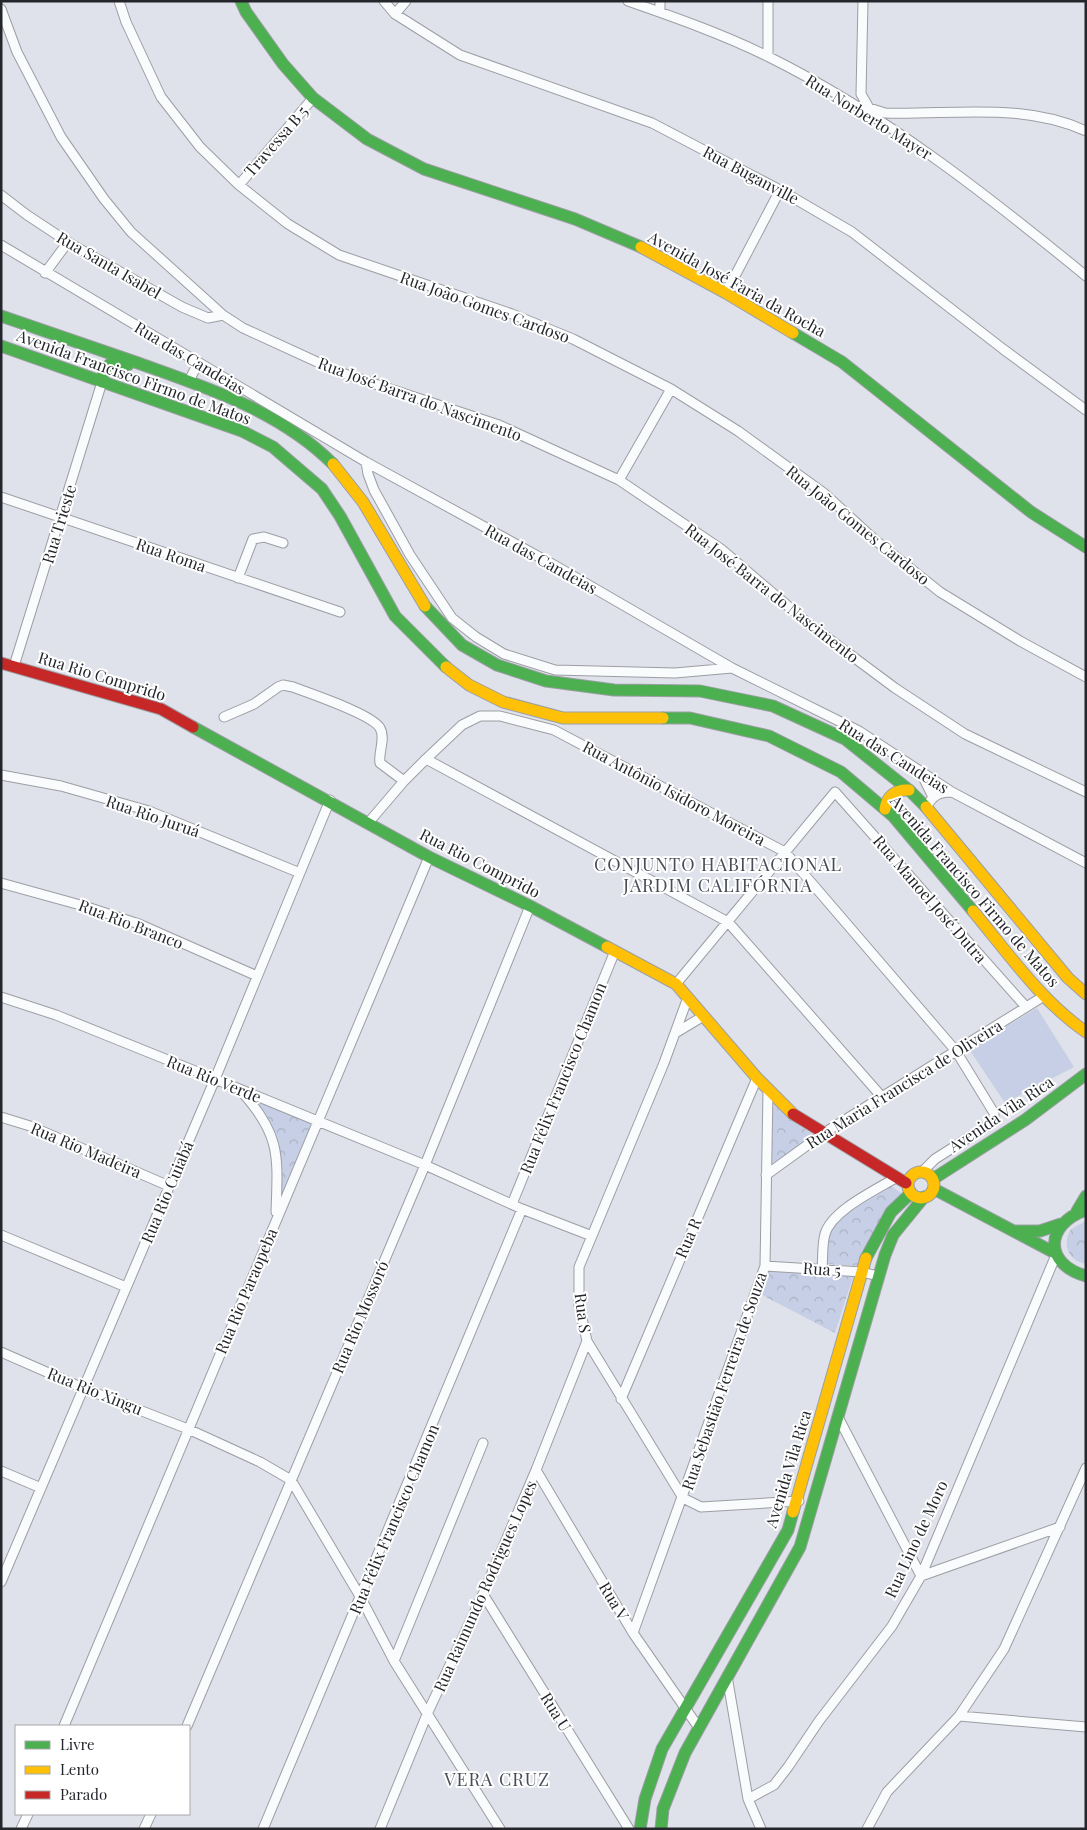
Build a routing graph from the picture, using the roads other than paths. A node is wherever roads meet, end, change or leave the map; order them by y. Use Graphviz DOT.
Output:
graph roads {
  1 [pos="119,1"];
  2 [pos="241,1"];
  3 [pos="384,1"];
  4 [pos="406,1"];
  5 [pos="628,1"];
  6 [pos="660,1"];
  7 [pos="768,1"];
  8 [pos="863,1"];
  9 [pos="1,9"];
  10 [pos="660,12"];
  11 [pos="395,14"];
  12 [pos="768,56"];
  13 [pos="860,94"];
  14 [pos="313,98"];
  15 [pos="845,100"];
  16 [pos="897,113"];
  17 [pos="1086,130"];
  18 [pos="901,134"];
  19 [pos="239,185"];
  20 [pos="780,190"];
  21 [pos="1,195"];
  22 [pos="68,242"];
  23 [pos="1,245"];
  24 [pos="46,273"];
  25 [pos="1086,276"];
  26 [pos="726,293"];
  27 [pos="223,315"];
  28 [pos="1,316"];
  29 [pos="1,346"];
  30 [pos="198,363"];
  31 [pos="159,372"];
  32 [pos="102,382"];
  33 [pos="190,382"];
  34 [pos="672,389"];
  35 [pos="1086,410"];
  36 [pos="366,462"];
  37 [pos="619,480"];
  38 [pos="1,497"];
  39 [pos="61,518"];
  40 [pos="283,543"];
  41 [pos="1086,547"];
  42 [pos="238,578"];
  43 [pos="340,612"];
  44 [pos="1,662"];
  45 [pos="14,666"];
  46 [pos="732,668"];
  47 [pos="1086,676"];
  48 [pos="224,717"];
  49 [pos="426,759"];
  50 [pos="921,774"];
  51 [pos="1,775"];
  52 [pos="404,781"];
  53 [pos="909,790"];
  54 [pos="952,792"];
  55 [pos="1086,792"];
  56 [pos="933,797"];
  57 [pos="330,800"];
  58 [pos="926,807"];
  59 [pos="885,808"];
  60 [pos="370,822"];
  61 [pos="785,852"];
  62 [pos="429,857"];
  63 [pos="1086,863"];
  64 [pos="300,873"];
  65 [pos="1,883"];
  66 [pos="530,906"];
  67 [pos="728,922"];
  68 [pos="614,951"];
  69 [pos="257,976"];
  70 [pos="676,984"];
  71 [pos="1086,994"];
  72 [pos="1044,996"];
  73 [pos="1,997"];
  74 [pos="687,1000"];
  75 [pos="1026,1007"];
  76 [pos="702,1017"];
  77 [pos="676,1032"];
  78 [pos="1086,1032"];
  79 [pos="956,1051"];
  80 [pos="1086,1074"];
  81 [pos="757,1078"];
  82 [pos="216,1079"];
  83 [pos="239,1089"];
  84 [pos="768,1090"];
  85 [pos="882,1097"];
  86 [pos="1,1117"];
  87 [pos="319,1121"];
  88 [pos="824,1133"];
  89 [pos="425,1165"];
  90 [pos="922,1172"];
  91 [pos="766,1175"];
  92 [pos="904,1180"];
  93 [pos="933,1184"];
  94 [pos="169,1186"];
  95 [pos="1086,1196"];
  96 [pos="924,1198"];
  97 [pos="512,1204"];
  98 [pos="522,1209"];
  99 [pos="1082,1211"];
  100 [pos="276,1218"];
  101 [pos="1061,1224"];
  102 [pos="1012,1231"];
  103 [pos="1,1235"];
  104 [pos="592,1236"];
  105 [pos="1056,1254"];
  106 [pos="765,1266"];
  107 [pos="822,1268"];
  108 [pos="862,1272"];
  109 [pos="878,1276"];
  110 [pos="1086,1276"];
  111 [pos="126,1287"];
  112 [pos="587,1342"];
  113 [pos="1,1352"];
  114 [pos="83,1388"];
  115 [pos="621,1399"];
  116 [pos="838,1417"];
  117 [pos="188,1429"];
  118 [pos="483,1442"];
  119 [pos="1086,1468"];
  120 [pos="536,1470"];
  121 [pos="1,1471"];
  122 [pos="291,1480"];
  123 [pos="41,1488"];
  124 [pos="683,1498"];
  125 [pos="799,1501"];
  126 [pos="1060,1527"];
  127 [pos="921,1576"];
  128 [pos="1,1582"];
  129 [pos="483,1594"];
  130 [pos="361,1598"];
  131 [pos="634,1633"];
  132 [pos="394,1661"];
  133 [pos="727,1676"];
  134 [pos="686,1709"];
  135 [pos="428,1712"];
  136 [pos="959,1716"];
  137 [pos="64,1725"];
  138 [pos="187,1725"];
  139 [pos="1086,1726"];
  140 [pos="699,1728"];
  141 [pos="748,1799"];
  142 [pos="28,1815"];
  143 [pos="150,1815"];
  144 [pos="21,1829"];
  145 [pos="144,1829"];
  146 [pos="263,1829"];
  147 [pos="380,1829"];
  148 [pos="500,1829"];
  149 [pos="628,1829"];
  150 [pos="640,1829"];
  151 [pos="661,1829"];
  152 [pos="760,1829"];
  153 [pos="867,1829"];
  1 -- 19 [label="street, Rua João Gomes Cardoso"];
  2 -- 14 [label="street, Avenida José Faria da Rocha"];
  3 -- 11 [label="street, Rua Buganville"];
  4 -- 11 [label="street"];
  5 -- 10 [label="street, Rua Norberto Mayer"];
  6 -- 10 [label="street"];
  7 -- 12 [label="street"];
  8 -- 13 [label="street"];
  9 -- 27 [label="street, Rua José Barra do Nascimento"];
  10 -- 12 [label="street, Rua Norberto Mayer"];
  11 -- 20 [label="street, Rua Buganville"];
  12 -- 15 [label="street, Rua Norberto Mayer"];
  13 -- 15 [label="street"];
  13 -- 16 [label="street"];
  14 -- 19 [label="street, Travessa B 5"];
  14 -- 26 [label="street, Avenida José Faria da Rocha"];
  15 -- 18 [label="street, Rua Norberto Mayer"];
  16 -- 17 [label="street"];
  16 -- 18 [label="street"];
  18 -- 25 [label="street, Rua Norberto Mayer"];
  19 -- 34 [label="street, Rua João Gomes Cardoso"];
  20 -- 26 [label="street"];
  20 -- 35 [label="street, Rua Buganville"];
  21 -- 22 [label="street, Rua Santa Isabel"];
  22 -- 24 [label="street"];
  22 -- 27 [label="street, Rua Santa Isabel"];
  23 -- 24 [label="street, Rua das Candeias"];
  24 -- 30 [label="street, Rua das Candeias"];
  26 -- 41 [label="street, Avenida José Faria da Rocha"];
  27 -- 37 [label="street, Rua José Barra do Nascimento"];
  28 -- 31 [label="street, Avenida Francisco Firmo de Matos"];
  29 -- 32 [label="street, Avenida Francisco Firmo de Matos"];
  30 -- 33 [label="street"];
  30 -- 36 [label="street, Rua das Candeias"];
  31 -- 32 [label="street"];
  31 -- 33 [label="street, Avenida Francisco Firmo de Matos"];
  32 -- 39 [label="street, Rua Trieste"];
  32 -- 59 [label="street, Avenida Francisco Firmo de Matos"];
  33 -- 53 [label="street, Avenida Francisco Firmo de Matos"];
  34 -- 37 [label="street"];
  34 -- 47 [label="street, Rua João Gomes Cardoso"];
  36 -- 46 [label="street, Rua das Candeias"];
  36 -- 46 [label="street"];
  37 -- 55 [label="street, Rua José Barra do Nascimento"];
  38 -- 39 [label="street, Rua Roma"];
  39 -- 42 [label="street, Rua Roma"];
  39 -- 45 [label="street, Rua Trieste"];
  40 -- 42 [label="street"];
  42 -- 43 [label="street, Rua Roma"];
  44 -- 45 [label="street, Rua Rio Comprido"];
  45 -- 57 [label="street, Rua Rio Comprido"];
  46 -- 50 [label="street, Rua das Candeias"];
  48 -- 52 [label="street"];
  49 -- 52 [label="street, Rua Antônio Isidoro Moreira"];
  49 -- 61 [label="street, Rua Antônio Isidoro Moreira"];
  49 -- 67 [label="street"];
  50 -- 54 [label="street, Rua das Candeias"];
  50 -- 56 [label="street"];
  51 -- 64 [label="street, Rua Rio Juruá"];
  52 -- 60 [label="street, Rua Antônio Isidoro Moreira"];
  53 -- 58 [label="street, Avenida Francisco Firmo de Matos"];
  53 -- 59 [label="street"];
  54 -- 56 [label="street"];
  54 -- 63 [label="street, Rua das Candeias"];
  56 -- 58 [label="street"];
  57 -- 60 [label="street, Rua Rio Comprido"];
  57 -- 64 [label="street, Rua Rio Cuiabá"];
  58 -- 71 [label="street, Avenida Francisco Firmo de Matos"];
  59 -- 72 [label="street, Avenida Francisco Firmo de Matos"];
  60 -- 62 [label="street, Rua Rio Comprido"];
  61 -- 67 [label="street"];
  61 -- 75 [label="street, Rua Manoel José Dutra"];
  61 -- 79 [label="street, Rua Antônio Isidoro Moreira"];
  62 -- 66 [label="street, Rua Rio Comprido"];
  62 -- 87 [label="street, Rua Rio Paraopeba"];
  64 -- 69 [label="street, Rua Rio Cuiabá"];
  65 -- 69 [label="street, Rua Rio Branco"];
  66 -- 68 [label="street, Rua Rio Comprido"];
  66 -- 89 [label="street, Rua Rio Mossoró"];
  67 -- 70 [label="street"];
  67 -- 85 [label="street"];
  68 -- 70 [label="street, Rua Rio Comprido"];
  68 -- 97 [label="street, Rua Félix Francisco Chamon"];
  69 -- 82 [label="street, Rua Rio Cuiabá"];
  70 -- 74 [label="street, Rua Rio Comprido"];
  72 -- 75 [label="street, Rua Maria Francisca de Oliveira"];
  72 -- 78 [label="street, Avenida Francisco Firmo de Matos"];
  73 -- 82 [label="street, Rua Rio Verde"];
  74 -- 76 [label="street, Rua Rio Comprido"];
  74 -- 77 [label="street, Rua S"];
  75 -- 79 [label="street, Rua Maria Francisca de Oliveira"];
  76 -- 77 [label="street"];
  76 -- 81 [label="street, Rua Rio Comprido"];
  77 -- 104 [label="street, Rua S"];
  79 -- 85 [label="street, Rua Maria Francisca de Oliveira"];
  79 -- 90 [label="street, Rua Antônio Isidoro Moreira"];
  80 -- 93 [label="street, Avenida Vila Rica"];
  81 -- 84 [label="street, Rua Rio Comprido"];
  81 -- 115 [label="street, Rua R"];
  82 -- 83 [label="street, Rua Rio Verde"];
  82 -- 94 [label="street, Rua Rio Cuiabá"];
  83 -- 87 [label="street, Rua Rio Verde"];
  83 -- 100 [label="street"];
  84 -- 88 [label="street, Rua Rio Comprido"];
  84 -- 91 [label="street, Rua Sebastião Ferreira de Souza"];
  85 -- 88 [label="street, Rua Maria Francisca de Oliveira"];
  86 -- 94 [label="street, Rua Rio Madeira"];
  87 -- 89 [label="street, Rua Rio Verde"];
  87 -- 100 [label="street, Rua Rio Paraopeba"];
  88 -- 91 [label="street, Rua Maria Francisca de Oliveira"];
  88 -- 92 [label="street, Rua Rio Comprido"];
  89 -- 97 [label="street, Rua Rio Verde"];
  89 -- 122 [label="street, Rua Rio Mossoró"];
  90 -- 92 [label="street, Avenida Vila Rica"];
  90 -- 93 [label="street"];
  91 -- 106 [label="street, Rua Sebastião Ferreira de Souza"];
  92 -- 96 [label="street, Rua Rio Comprido"];
  92 -- 107 [label="street"];
  92 -- 108 [label="street, Avenida Vila Rica"];
  93 -- 96 [label="street, Avenida Vila Rica"];
  93 -- 102 [label="street"];
  94 -- 111 [label="street, Rua Rio Cuiabá"];
  95 -- 99 [label="street"];
  96 -- 109 [label="street, Avenida Vila Rica"];
  97 -- 98 [label="street, Rua Rio Verde"];
  98 -- 104 [label="street, Rua Rio Verde"];
  98 -- 130 [label="street, Rua Félix Francisco Chamon"];
  99 -- 101 [label="street"];
  100 -- 117 [label="street, Rua Rio Paraopeba"];
  101 -- 102 [label="street"];
  101 -- 105 [label="street"];
  102 -- 105 [label="street"];
  103 -- 111 [label="street"];
  104 -- 112 [label="street, Rua S"];
  105 -- 110 [label="street"];
  105 -- 127 [label="street, Rua Lino de Moro"];
  106 -- 107 [label="street, Rua 5"];
  106 -- 124 [label="street, Rua Sebastião Ferreira de Souza"];
  107 -- 108 [label="street, Rua 5"];
  108 -- 109 [label="street, Rua 5"];
  108 -- 125 [label="street, Avenida Vila Rica"];
  109 -- 116 [label="street, Avenida Vila Rica"];
  111 -- 114 [label="street, Rua Rio Cuiabá"];
  112 -- 115 [label="street, Rua S"];
  112 -- 120 [label="street, Rua Raimundo Rodrigues Lopes"];
  113 -- 114 [label="street, Rua Rio Xingu"];
  114 -- 117 [label="street, Rua Rio Xingu"];
  114 -- 123 [label="street, Rua Rio Cuiabá"];
  115 -- 124 [label="street, Rua S"];
  116 -- 127 [label="street"];
  116 -- 133 [label="street, Avenida Vila Rica"];
  117 -- 122 [label="street, Rua Rio Xingu"];
  117 -- 137 [label="street, Rua Rio Paraopeba"];
  118 -- 132 [label="street"];
  119 -- 126 [label="street"];
  120 -- 129 [label="street, Rua Raimundo Rodrigues Lopes"];
  120 -- 131 [label="street, Rua V"];
  121 -- 123 [label="street"];
  122 -- 130 [label="street"];
  122 -- 138 [label="street, Rua Rio Mossoró"];
  123 -- 128 [label="street, Rua Rio Cuiabá"];
  124 -- 125 [label="street"];
  124 -- 131 [label="street, Rua Sebastião Ferreira de Souza"];
  125 -- 134 [label="street, Avenida Vila Rica"];
  126 -- 127 [label="street"];
  126 -- 136 [label="street"];
  127 -- 141 [label="street, Rua Lino de Moro"];
  129 -- 135 [label="street, Rua Raimundo Rodrigues Lopes"];
  129 -- 149 [label="street, Rua U"];
  130 -- 132 [label="street"];
  130 -- 146 [label="street, Rua Félix Francisco Chamon"];
  131 -- 134 [label="street, Rua V"];
  132 -- 135 [label="street"];
  133 -- 140 [label="street, Avenida Vila Rica"];
  133 -- 141 [label="street"];
  134 -- 140 [label="street, Rua V"];
  134 -- 150 [label="street, Avenida Vila Rica"];
  135 -- 147 [label="street, Rua Raimundo Rodrigues Lopes"];
  135 -- 148 [label="street"];
  136 -- 139 [label="street"];
  136 -- 153 [label="street"];
  140 -- 151 [label="street, Avenida Vila Rica"];
  141 -- 152 [label="street"];
  142 -- 144 [label="street"];
  143 -- 145 [label="street"];
}
